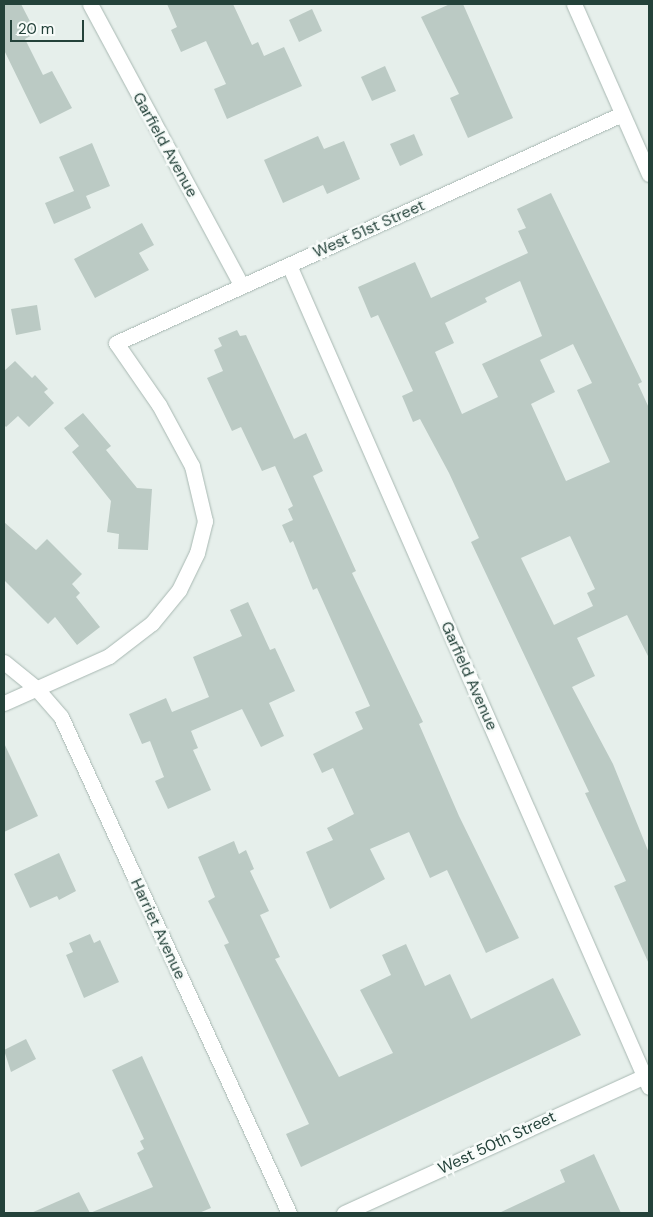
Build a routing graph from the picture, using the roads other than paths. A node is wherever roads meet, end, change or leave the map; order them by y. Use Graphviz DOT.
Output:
graph roads {
  1 [pos="90,4"];
  2 [pos="574,4"];
  3 [pos="622,114"];
  4 [pos="649,174"];
  5 [pos="289,265"];
  6 [pos="242,286"];
  7 [pos="4,662"];
  8 [pos="36,688"];
  9 [pos="4,703"];
  10 [pos="648,1079"];
  11 [pos="289,1213"];
  12 [pos="344,1213"];
  1 -- 6 [label="street, Garfield Avenue"];
  2 -- 3 [label="street"];
  3 -- 4 [label="street"];
  3 -- 5 [label="street, West 51st Street"];
  5 -- 6 [label="street, West 51st Street"];
  5 -- 10 [label="street, Garfield Avenue"];
  6 -- 8 [label="street, West 51st Street"];
  7 -- 8 [label="street, Harriet Avenue"];
  8 -- 9 [label="street"];
  8 -- 11 [label="street, Harriet Avenue"];
  10 -- 12 [label="street, West 50th Street"];
}
